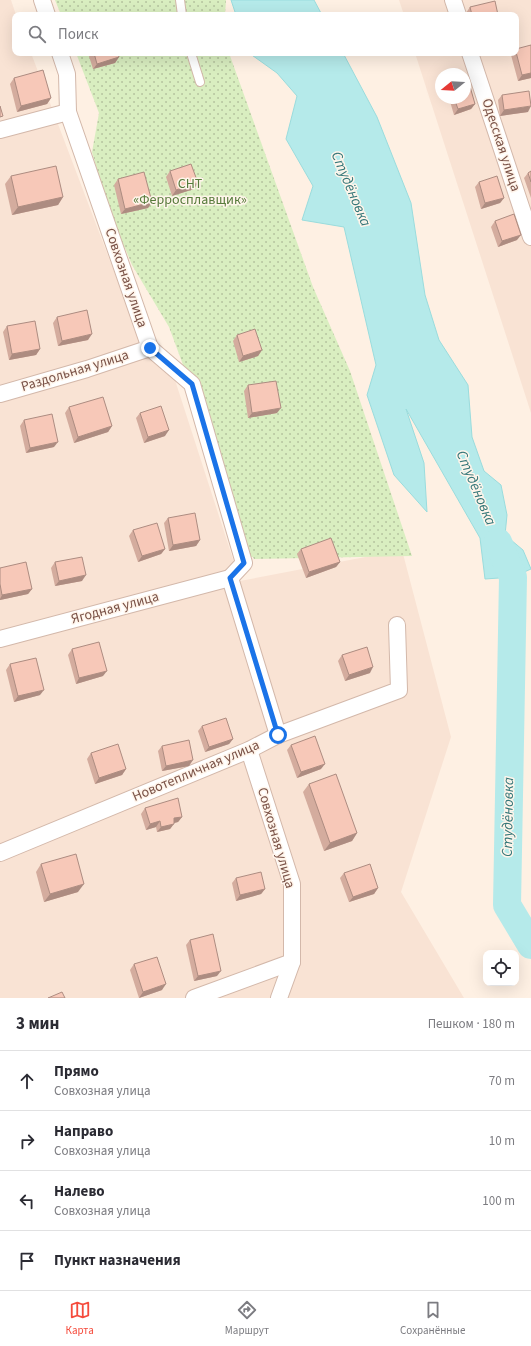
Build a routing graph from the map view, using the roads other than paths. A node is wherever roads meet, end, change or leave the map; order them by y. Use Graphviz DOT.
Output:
graph roads {
  1 [pos="42,0"];
  2 [pos="180,0"];
  3 [pos="452,0"];
  4 [pos="46,12"];
  5 [pos="182,12"];
  6 [pos="457,12"];
  7 [pos="61,56"];
  8 [pos="192,56"];
  9 [pos="471,56"];
  10 [pos="200,82"];
  11 [pos="68,112"];
  12 [pos="0,130"];
  13 [pos="531,237"];
  14 [pos="150,348"];
  15 [pos="0,394"];
  16 [pos="230,578"];
  17 [pos="397,625"];
  18 [pos="0,639"];
  19 [pos="278,735"];
  20 [pos="249,750"];
  21 [pos="0,853"];
  22 [pos="292,962"];
  23 [pos="194,998"];
  24 [pos="279,998"];
  1 -- 4 [label="street"];
  2 -- 5 [label="lane"];
  3 -- 6 [label="street"];
  7 -- 11 [label="street, Совхозная улица"];
  8 -- 10 [label="lane"];
  9 -- 13 [label="street, Одесская улица"];
  11 -- 12 [label="street"];
  11 -- 14 [label="street, Совхозная улица"];
  14 -- 15 [label="street, Раздольная улица"];
  14 -- 16 [label="street"];
  16 -- 18 [label="street, Ягодная улица"];
  16 -- 19 [label="street"];
  17 -- 19 [label="street, Новотепличная улица"];
  19 -- 20 [label="street, Новотепличная улица"];
  20 -- 21 [label="street, Новотепличная улица"];
  20 -- 22 [label="street, Совхозная улица"];
  22 -- 23 [label="street"];
  22 -- 24 [label="street, Совхозная улица"];
}
